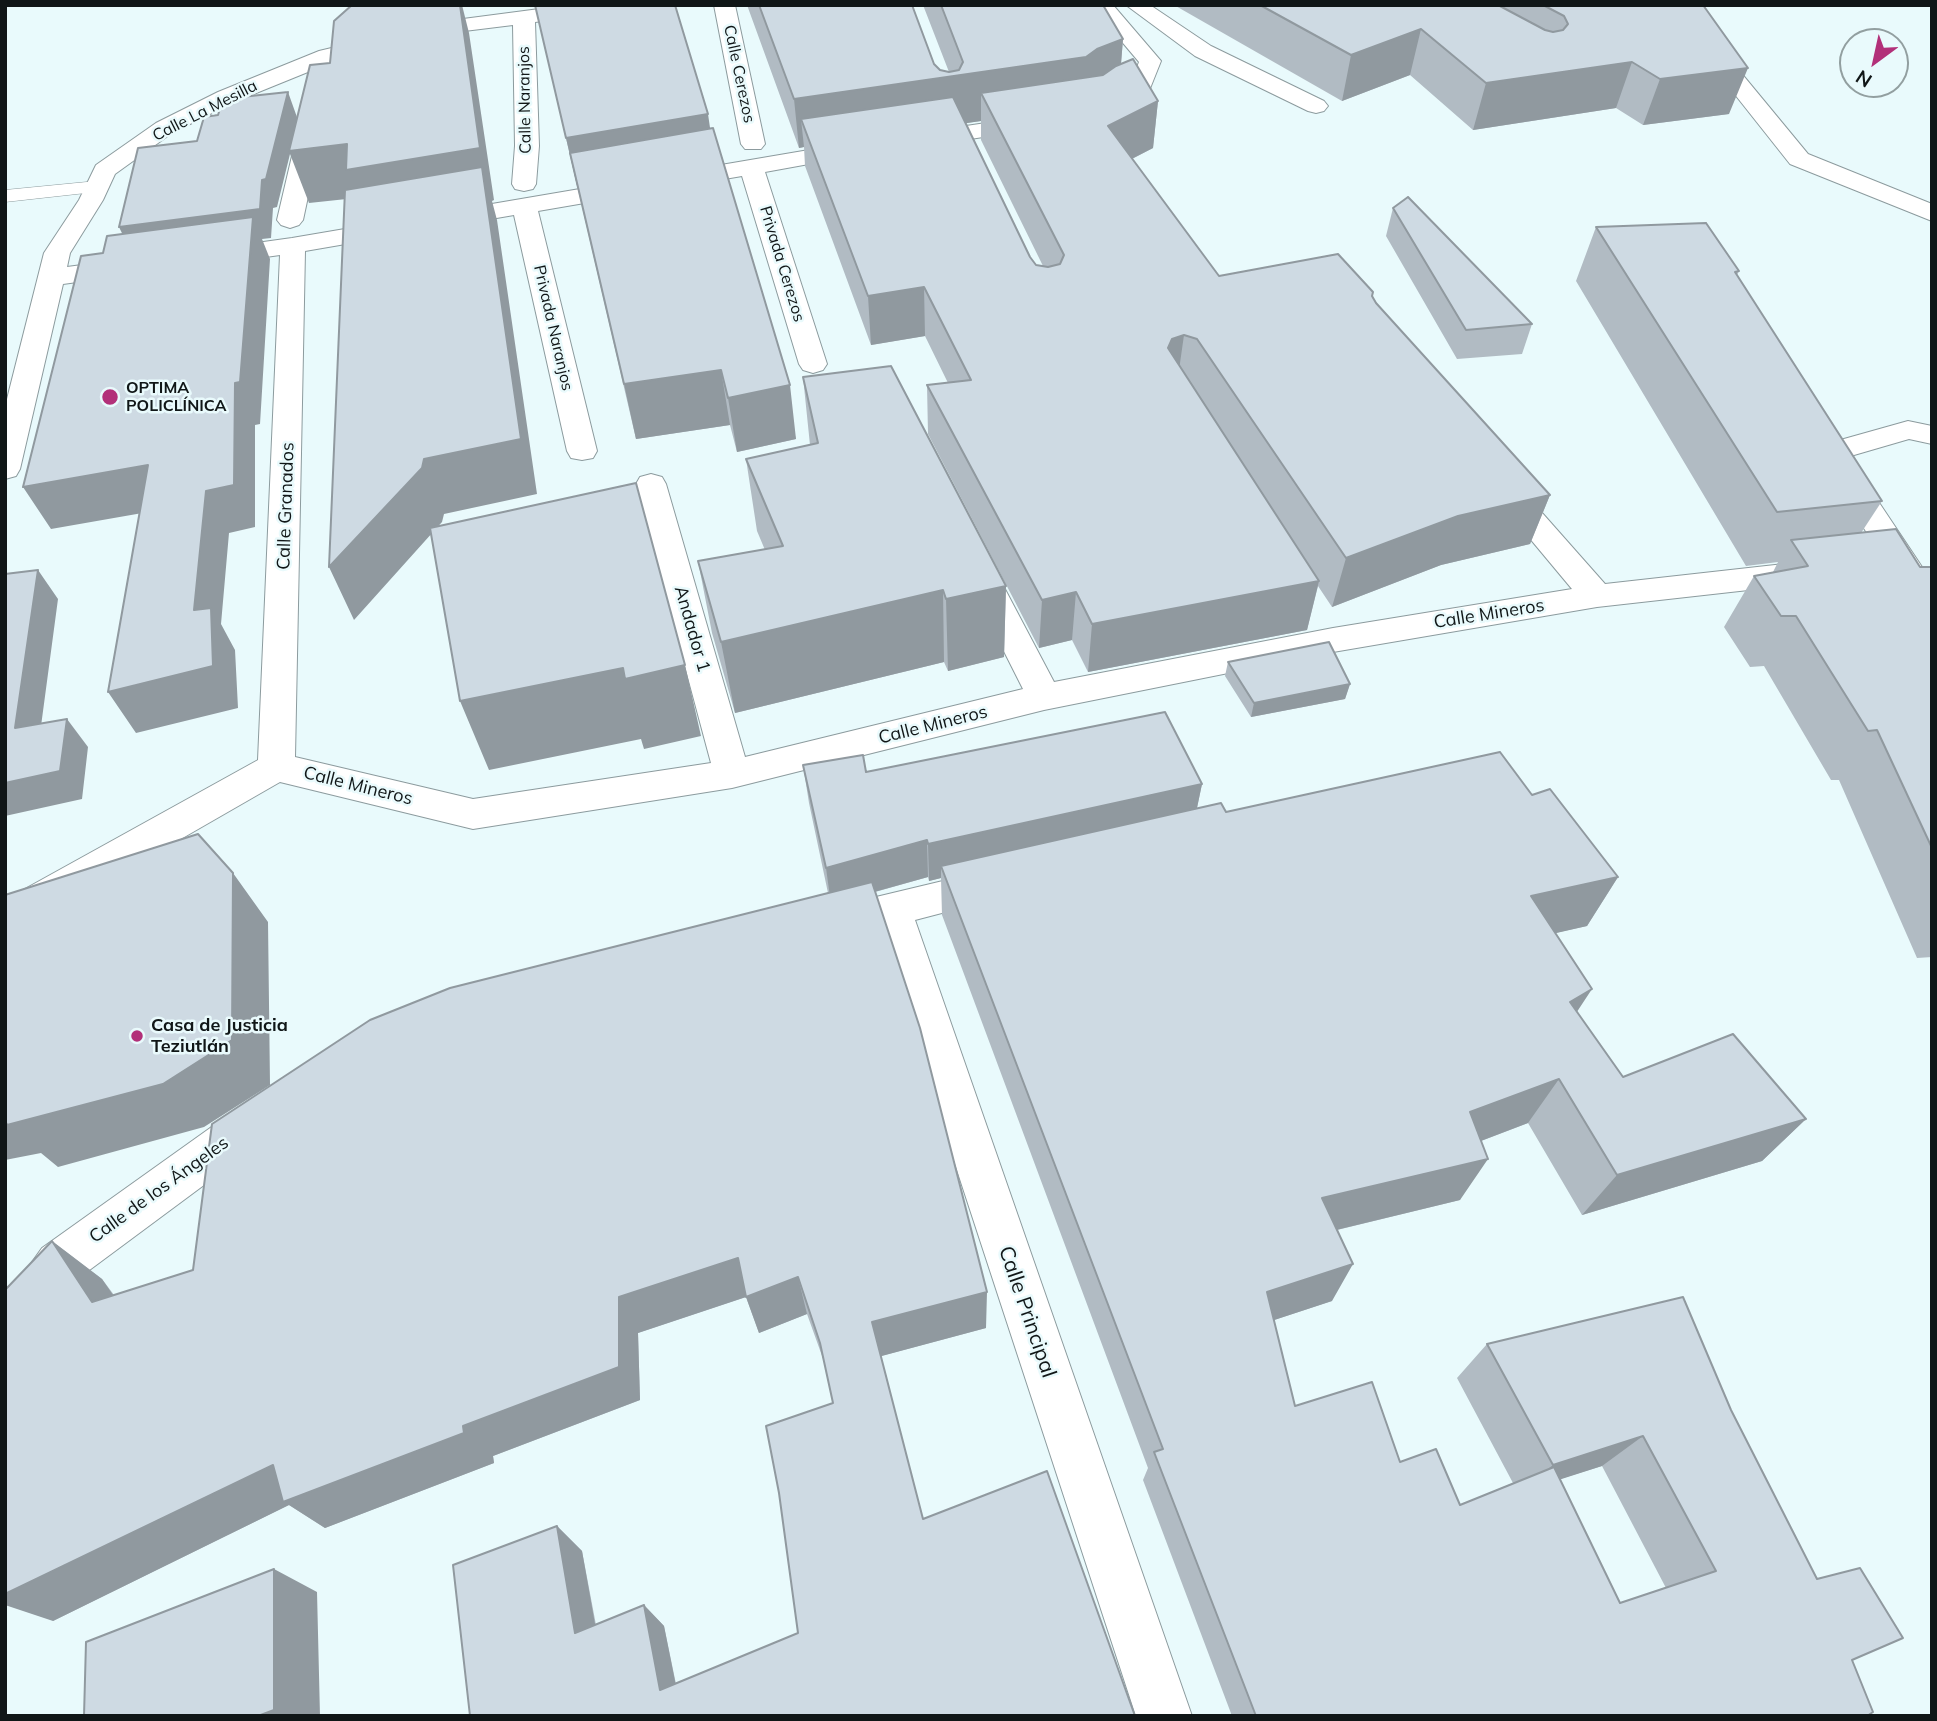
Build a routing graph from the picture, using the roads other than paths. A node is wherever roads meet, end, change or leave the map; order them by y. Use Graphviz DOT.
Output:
graph roads {
  1 [pos="622,5"];
  2 [pos="724,5"];
  3 [pos="1101,5"];
  4 [pos="1136,5"];
  5 [pos="1674,5"];
  6 [pos="575,8"];
  7 [pos="524,16"];
  8 [pos="1202,51"];
  9 [pos="327,56"];
  10 [pos="1150,61"];
  11 [pos="1087,106"];
  12 [pos="1316,106"];
  13 [pos="910,118"];
  14 [pos="857,127"];
  15 [pos="963,133"];
  16 [pos="752,154"];
  17 [pos="975,158"];
  18 [pos="97,187"];
  19 [pos="456,194"];
  20 [pos="524,194"];
  21 [pos="5,196"];
  22 [pos="1932,213"];
  23 [pos="318,216"];
  24 [pos="263,224"];
  25 [pos="291,233"];
  26 [pos="85,249"];
  27 [pos="186,259"];
  28 [pos="55,265"];
  29 [pos="146,265"];
  30 [pos="813,364"];
  31 [pos="1932,435"];
  32 [pos="582,451"];
  33 [pos="5,469"];
  34 [pos="1487,470"];
  35 [pos="651,484"];
  36 [pos="968,548"];
  37 [pos="1902,562"];
  38 [pos="1597,596"];
  39 [pos="1932,608"];
  40 [pos="1044,697"];
  41 [pos="276,767"];
  42 [pos="732,775"];
  43 [pos="1027,877"];
  44 [pos="891,908"];
  45 [pos="5,920"];
  46 [pos="799,932"];
  47 [pos="285,1102"];
  48 [pos="5,1341"];
  49 [pos="1164,1716"];
  1 -- 6 [label="street, Calle La Mesilla"];
  2 -- 16 [label="street, Calle Cerezos"];
  3 -- 10 [label="street"];
  4 -- 8 [label="street"];
  5 -- 22 [label="street"];
  6 -- 7 [label="street, Calle La Mesilla"];
  7 -- 9 [label="street, Calle La Mesilla"];
  7 -- 20 [label="street, Calle Naranjos"];
  8 -- 10 [label="street"];
  8 -- 12 [label="street"];
  9 -- 18 [label="street, Calle La Mesilla"];
  9 -- 25 [label="street, Calle Granados"];
  10 -- 11 [label="street"];
  13 -- 15 [label="street"];
  14 -- 16 [label="street"];
  15 -- 16 [label="street"];
  15 -- 17 [label="street"];
  16 -- 20 [label="street"];
  16 -- 30 [label="street, Privada Cerezos"];
  18 -- 21 [label="lane"];
  18 -- 28 [label="street, Calle La Mesilla"];
  19 -- 20 [label="street"];
  20 -- 25 [label="street"];
  20 -- 32 [label="street, Privada Naranjos"];
  23 -- 25 [label="street"];
  24 -- 25 [label="street"];
  25 -- 27 [label="street"];
  25 -- 41 [label="street, Calle Granados"];
  26 -- 28 [label="street"];
  28 -- 29 [label="street"];
  28 -- 33 [label="street, Calle La Mesilla"];
  31 -- 37 [label="street"];
  34 -- 38 [label="street"];
  35 -- 42 [label="street, Andador 1"];
  36 -- 40 [label="street"];
  37 -- 38 [label="street, Calle Mineros"];
  37 -- 39 [label="street"];
  38 -- 40 [label="street, Calle Mineros"];
  40 -- 42 [label="street, Calle Mineros"];
  41 -- 42 [label="street, Calle Mineros"];
  41 -- 45 [label="street"];
  43 -- 44 [label="street"];
  44 -- 46 [label="street"];
  44 -- 49 [label="street, Calle Principal"];
  47 -- 48 [label="street, Calle de los Ángeles"];
}
